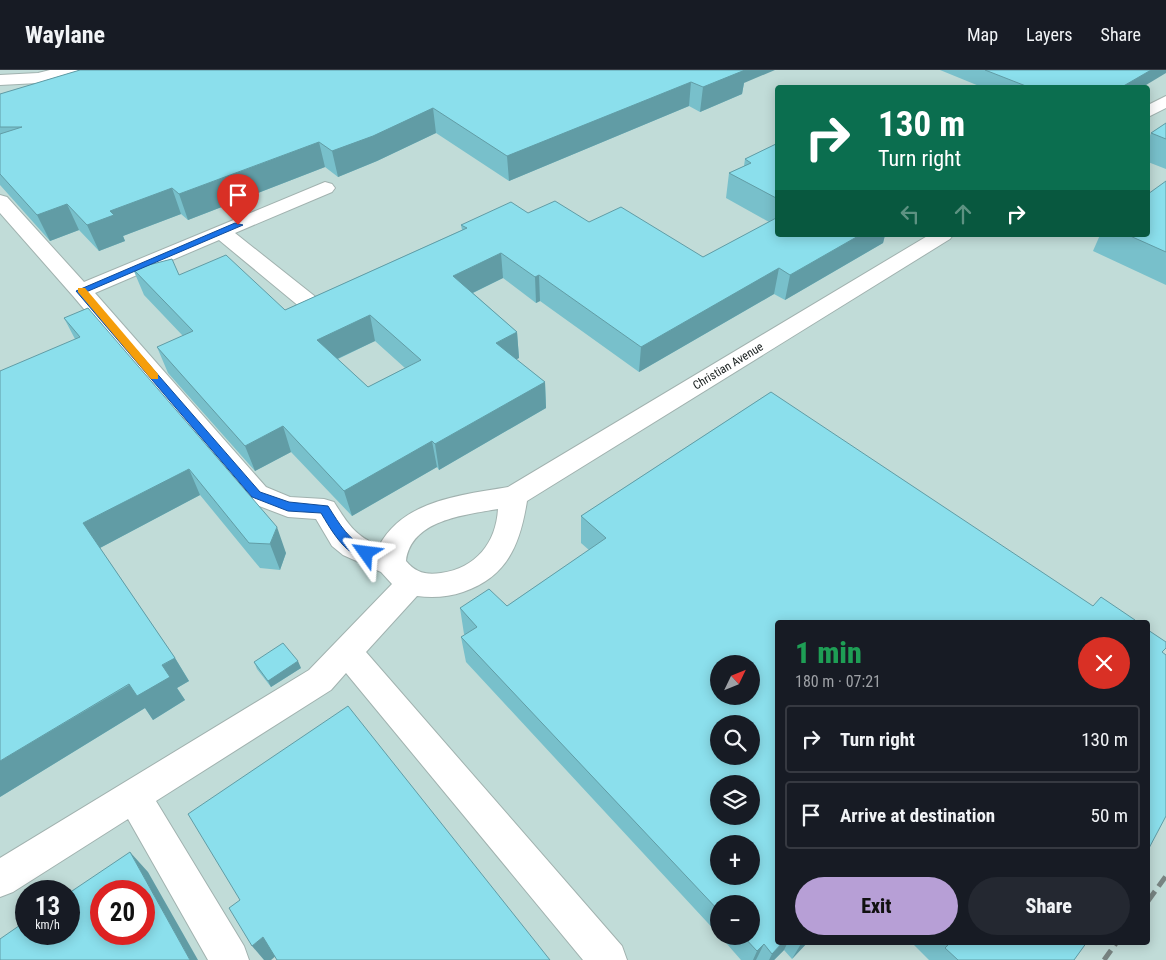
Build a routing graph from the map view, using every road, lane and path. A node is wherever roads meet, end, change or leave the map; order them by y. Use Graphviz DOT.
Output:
graph roads {
  1 [pos="70,70"];
  2 [pos="38,78"];
  3 [pos="0,80"];
  4 [pos="14,96"];
  5 [pos="1166,101"];
  6 [pos="1150,111"];
  7 [pos="1150,118"];
  8 [pos="1165,124"];
  9 [pos="325,188"];
  10 [pos="0,201"];
  11 [pos="221,232"];
  12 [pos="939,237"];
  13 [pos="81,291"];
  14 [pos="314,307"];
  15 [pos="514,496"];
  16 [pos="401,574"];
  17 [pos="347,652"];
  18 [pos="134,797"];
  19 [pos="0,879"];
  20 [pos="230,960"];
  21 [pos="608,960"];
  1 -- 2 [label="street"];
  2 -- 3 [label="street"];
  2 -- 4 [label="street"];
  5 -- 6 [label="street"];
  7 -- 8 [label="street"];
  9 -- 11 [label="street"];
  10 -- 13 [label="street"];
  11 -- 13 [label="street"];
  11 -- 14 [label="street"];
  12 -- 15 [label="street, Christian Avenue"];
  13 -- 16 [label="street"];
  15 -- 16 [label="street, Christian Avenue"];
  15 -- 16 [label="street"];
  16 -- 17 [label="street"];
  17 -- 18 [label="street"];
  17 -- 21 [label="street"];
  18 -- 19 [label="street"];
  18 -- 20 [label="street"];
}
